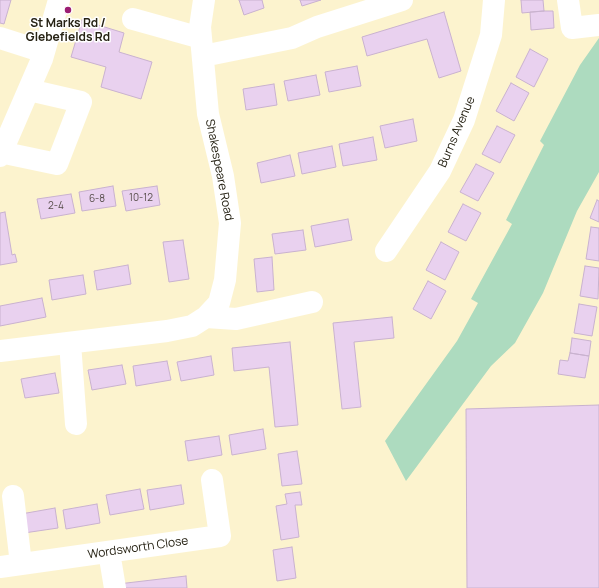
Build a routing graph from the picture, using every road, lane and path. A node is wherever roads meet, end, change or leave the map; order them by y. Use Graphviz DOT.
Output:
graph roads {
  1 [pos="60,0"];
  2 [pos="204,0"];
  3 [pos="402,0"];
  4 [pos="494,0"];
  5 [pos="568,0"];
  6 [pos="133,19"];
  7 [pos="599,25"];
  8 [pos="0,38"];
  9 [pos="202,47"];
  10 [pos="44,52"];
  11 [pos="29,90"];
  12 [pos="1,154"];
  13 [pos="386,251"];
  14 [pos="312,302"];
  15 [pos="206,317"];
  16 [pos="70,343"];
  17 [pos="0,351"];
  18 [pos="76,424"];
  19 [pos="212,480"];
  20 [pos="13,496"];
  21 [pos="109,552"];
  22 [pos="10,565"];
  23 [pos="114,588"];
  1 -- 10 [label="street"];
  2 -- 9 [label="street, Shakespeare Road"];
  3 -- 9 [label="street"];
  4 -- 13 [label="street, Burns Avenue"];
  5 -- 7 [label="street"];
  6 -- 9 [label="street"];
  8 -- 10 [label="street"];
  9 -- 15 [label="street, Shakespeare Road"];
  10 -- 11 [label="street"];
  11 -- 12 [label="street"];
  11 -- 12 [label="street"];
  14 -- 15 [label="street"];
  15 -- 16 [label="street, Shakespeare Road"];
  16 -- 17 [label="street, Shakespeare Road"];
  16 -- 18 [label="street"];
  19 -- 21 [label="street, Wordsworth Close"];
  20 -- 22 [label="street"];
  21 -- 22 [label="street, Wordsworth Close"];
  21 -- 23 [label="street"];
}
